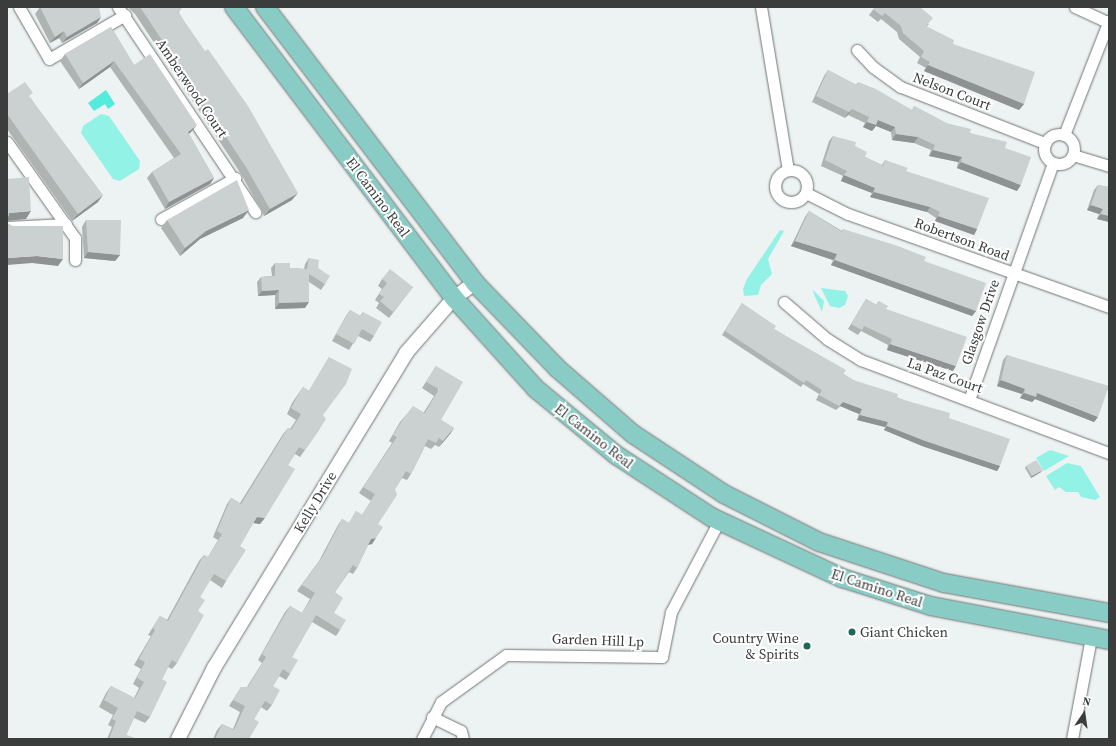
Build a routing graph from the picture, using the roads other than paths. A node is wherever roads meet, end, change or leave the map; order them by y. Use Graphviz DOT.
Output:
graph roads {
  1 [pos="19,7"];
  2 [pos="234,7"];
  3 [pos="265,7"];
  4 [pos="761,7"];
  5 [pos="1075,7"];
  6 [pos="121,11"];
  7 [pos="1108,21"];
  8 [pos="857,50"];
  9 [pos="1064,135"];
  10 [pos="7,142"];
  11 [pos="1045,143"];
  12 [pos="1073,155"];
  13 [pos="1053,163"];
  14 [pos="1109,166"];
  15 [pos="788,170"];
  16 [pos="235,178"];
  17 [pos="806,193"];
  18 [pos="255,212"];
  19 [pos="161,219"];
  20 [pos="66,224"];
  21 [pos="7,227"];
  22 [pos="75,260"];
  23 [pos="1012,274"];
  24 [pos="475,283"];
  25 [pos="454,298"];
  26 [pos="784,302"];
  27 [pos="1109,307"];
  28 [pos="969,400"];
  29 [pos="1109,453"];
  30 [pos="719,521"];
  31 [pos="1109,614"];
  32 [pos="1091,637"];
  33 [pos="1109,640"];
  34 [pos="432,717"];
  35 [pos="178,739"];
  36 [pos="422,739"];
  37 [pos="463,739"];
  38 [pos="1072,739"];
  1 -- 6 [label="street, Amberwood Court"];
  2 -- 25 [label="main road, El Camino Real"];
  3 -- 24 [label="main road, El Camino Real"];
  4 -- 15 [label="street"];
  5 -- 7 [label="street"];
  6 -- 16 [label="street, Amberwood Court"];
  7 -- 9 [label="street"];
  8 -- 11 [label="street, Nelson Court"];
  9 -- 11 [label="street"];
  9 -- 12 [label="street"];
  10 -- 20 [label="street"];
  11 -- 13 [label="street"];
  12 -- 13 [label="street"];
  12 -- 14 [label="street"];
  13 -- 23 [label="street, Glasgow Drive"];
  15 -- 17 [label="street"];
  15 -- 17 [label="street"];
  16 -- 18 [label="street, Amberwood Court"];
  16 -- 19 [label="street"];
  17 -- 23 [label="street, Robertson Road"];
  20 -- 21 [label="street"];
  20 -- 22 [label="street"];
  23 -- 27 [label="street, Robertson Road"];
  23 -- 28 [label="street, Glasgow Drive"];
  24 -- 25 [label="street, Kelly Drive"];
  24 -- 31 [label="main road, El Camino Real"];
  25 -- 30 [label="main road, El Camino Real"];
  25 -- 35 [label="street, Kelly Drive"];
  26 -- 28 [label="street, La Paz Court"];
  28 -- 29 [label="street, La Paz Court"];
  30 -- 32 [label="main road, El Camino Real"];
  30 -- 34 [label="street, Garden Hill Lp"];
  32 -- 33 [label="main road, El Camino Real"];
  32 -- 38 [label="street"];
  34 -- 36 [label="street, Garden Hill Lp"];
  34 -- 37 [label="street"];
}
